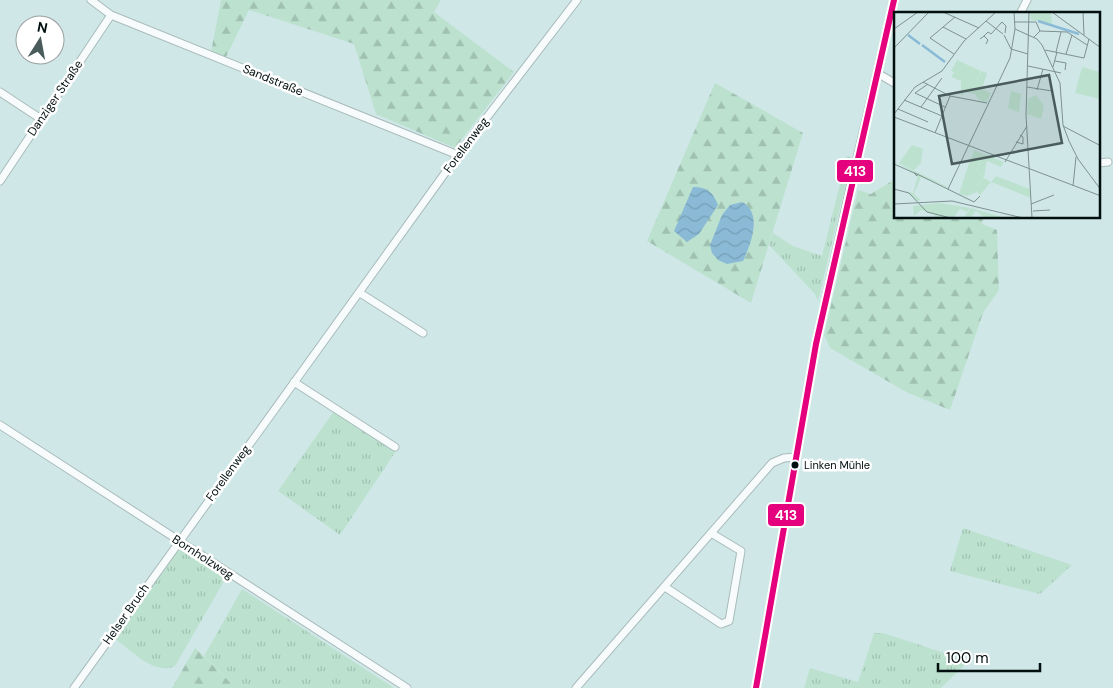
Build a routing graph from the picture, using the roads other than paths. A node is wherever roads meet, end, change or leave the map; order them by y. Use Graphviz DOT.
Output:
graph roads {
  1 [pos="91,0"];
  2 [pos="578,0"];
  3 [pos="894,0"];
  4 [pos="1027,0"];
  5 [pos="101,3"];
  6 [pos="1021,12"];
  7 [pos="111,15"];
  8 [pos="877,73"];
  9 [pos="894,83"];
  10 [pos="0,92"];
  11 [pos="40,119"];
  12 [pos="458,155"];
  13 [pos="1108,162"];
  14 [pos="1100,163"];
  15 [pos="0,182"];
  16 [pos="360,293"];
  17 [pos="422,333"];
  18 [pos="294,382"];
  19 [pos="0,425"];
  20 [pos="395,447"];
  21 [pos="796,457"];
  22 [pos="711,533"];
  23 [pos="179,541"];
  24 [pos="665,588"];
  25 [pos="74,688"];
  26 [pos="407,688"];
  27 [pos="576,688"];
  28 [pos="756,688"];
  1 -- 5 [label="street, Sandstraße"];
  2 -- 12 [label="street, Forellenweg"];
  3 -- 8 [label="street"];
  4 -- 6 [label="street"];
  5 -- 7 [label="street, Sandstraße"];
  7 -- 11 [label="street, Danziger Straße"];
  7 -- 12 [label="street, Sandstraße"];
  8 -- 9 [label="street"];
  8 -- 21 [label="street"];
  10 -- 11 [label="street"];
  11 -- 15 [label="street, Danziger Straße"];
  12 -- 16 [label="street, Forellenweg"];
  13 -- 14 [label="street"];
  16 -- 17 [label="street"];
  16 -- 18 [label="street, Forellenweg"];
  18 -- 20 [label="street"];
  18 -- 23 [label="street, Forellenweg"];
  19 -- 23 [label="street, Bornholzweg"];
  21 -- 22 [label="street"];
  21 -- 28 [label="street"];
  22 -- 24 [label="street"];
  22 -- 24 [label="street"];
  23 -- 25 [label="street, Helser Bruch"];
  23 -- 26 [label="street, Bornholzweg"];
  24 -- 27 [label="street"];
}
